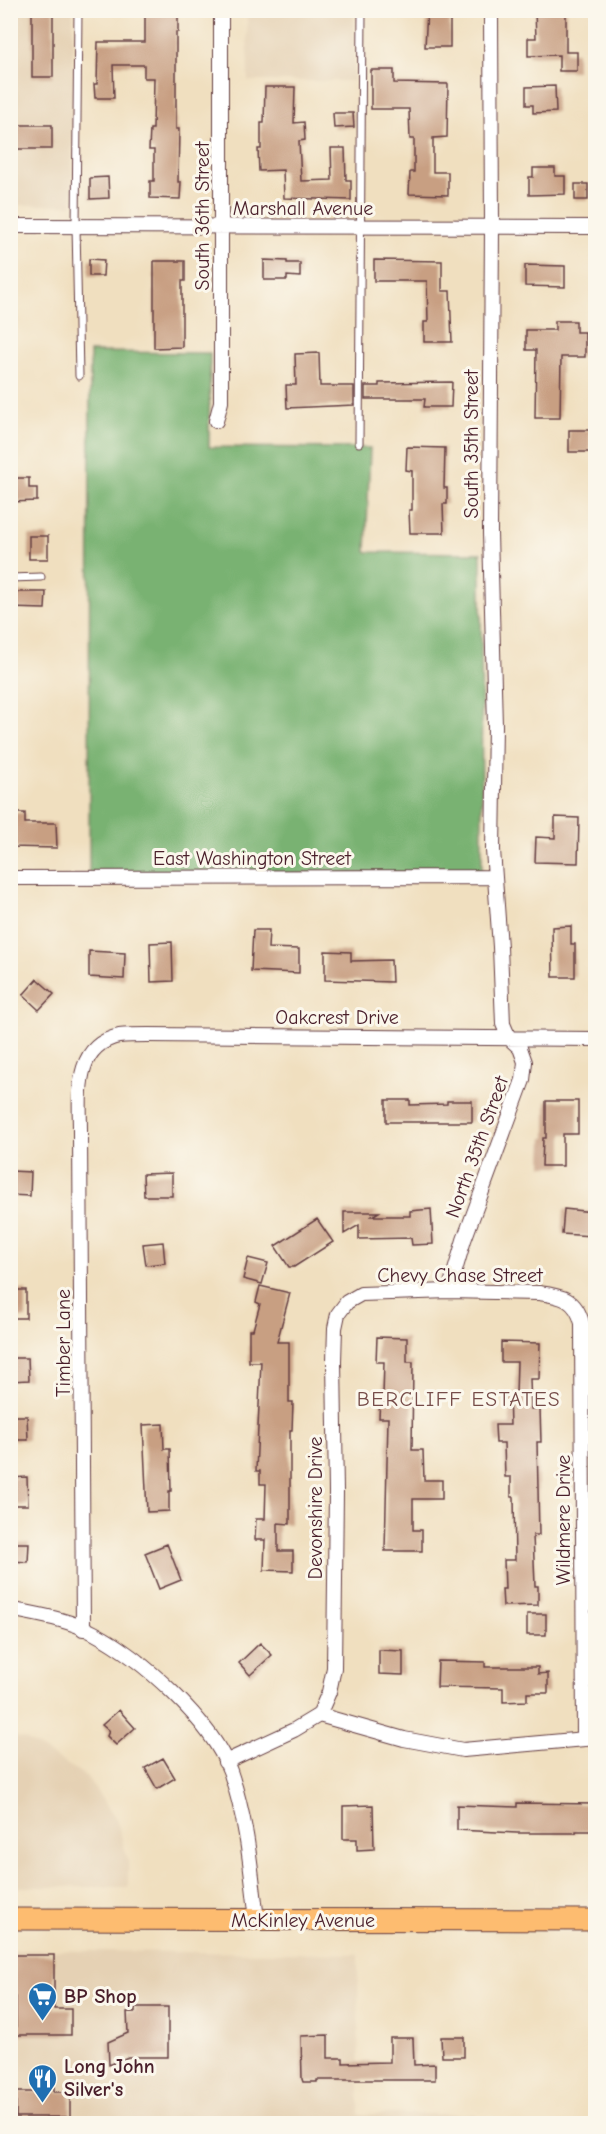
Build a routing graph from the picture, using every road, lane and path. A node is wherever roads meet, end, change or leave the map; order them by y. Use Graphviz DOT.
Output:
graph roads {
  1 [pos="78,10"];
  2 [pos="221,10"];
  3 [pos="362,10"];
  4 [pos="491,10"];
  5 [pos="10,226"];
  6 [pos="76,226"];
  7 [pos="221,227"];
  8 [pos="361,227"];
  9 [pos="492,227"];
  10 [pos="596,227"];
  11 [pos="79,376"];
  12 [pos="216,421"];
  13 [pos="359,443"];
  14 [pos="10,578"];
  15 [pos="41,578"];
  16 [pos="494,877"];
  17 [pos="10,878"];
  18 [pos="509,1038"];
  19 [pos="596,1039"];
  20 [pos="86,1059"];
  21 [pos="449,1292"];
  22 [pos="347,1302"];
  23 [pos="573,1304"];
  24 [pos="10,1609"];
  25 [pos="83,1629"];
  26 [pos="319,1715"];
  27 [pos="590,1738"];
  28 [pos="225,1762"];
  29 [pos="10,1919"];
  30 [pos="257,1920"];
  31 [pos="596,1920"];
  1 -- 6 [label="lane"];
  2 -- 7 [label="street, South 36th Street"];
  3 -- 8 [label="lane"];
  4 -- 9 [label="street, South 35th Street"];
  5 -- 6 [label="street, Marshall Avenue"];
  6 -- 7 [label="street, Marshall Avenue"];
  6 -- 11 [label="lane"];
  7 -- 8 [label="street, Marshall Avenue"];
  7 -- 12 [label="street, South 36th Street"];
  8 -- 9 [label="street, Marshall Avenue"];
  8 -- 13 [label="lane"];
  9 -- 10 [label="street, Marshall Avenue"];
  9 -- 16 [label="street, South 35th Street"];
  14 -- 15 [label="lane"];
  16 -- 17 [label="street, East Washington Street"];
  16 -- 18 [label="street, North 35th Street"];
  18 -- 19 [label="street, Oakcrest Drive"];
  18 -- 20 [label="street, Oakcrest Drive"];
  18 -- 21 [label="street, North 35th Street"];
  20 -- 25 [label="street, Timber Lane"];
  21 -- 22 [label="street, Chevy Chase Street"];
  21 -- 23 [label="street, Chevy Chase Street"];
  22 -- 26 [label="street, Devonshire Drive"];
  23 -- 27 [label="street, Wildmere Drive"];
  24 -- 25 [label="street"];
  25 -- 28 [label="street"];
  26 -- 27 [label="street"];
  26 -- 28 [label="street"];
  28 -- 30 [label="street"];
  29 -- 30 [label="main road, McKinley Avenue"];
  30 -- 31 [label="main road, McKinley Avenue"];
}
